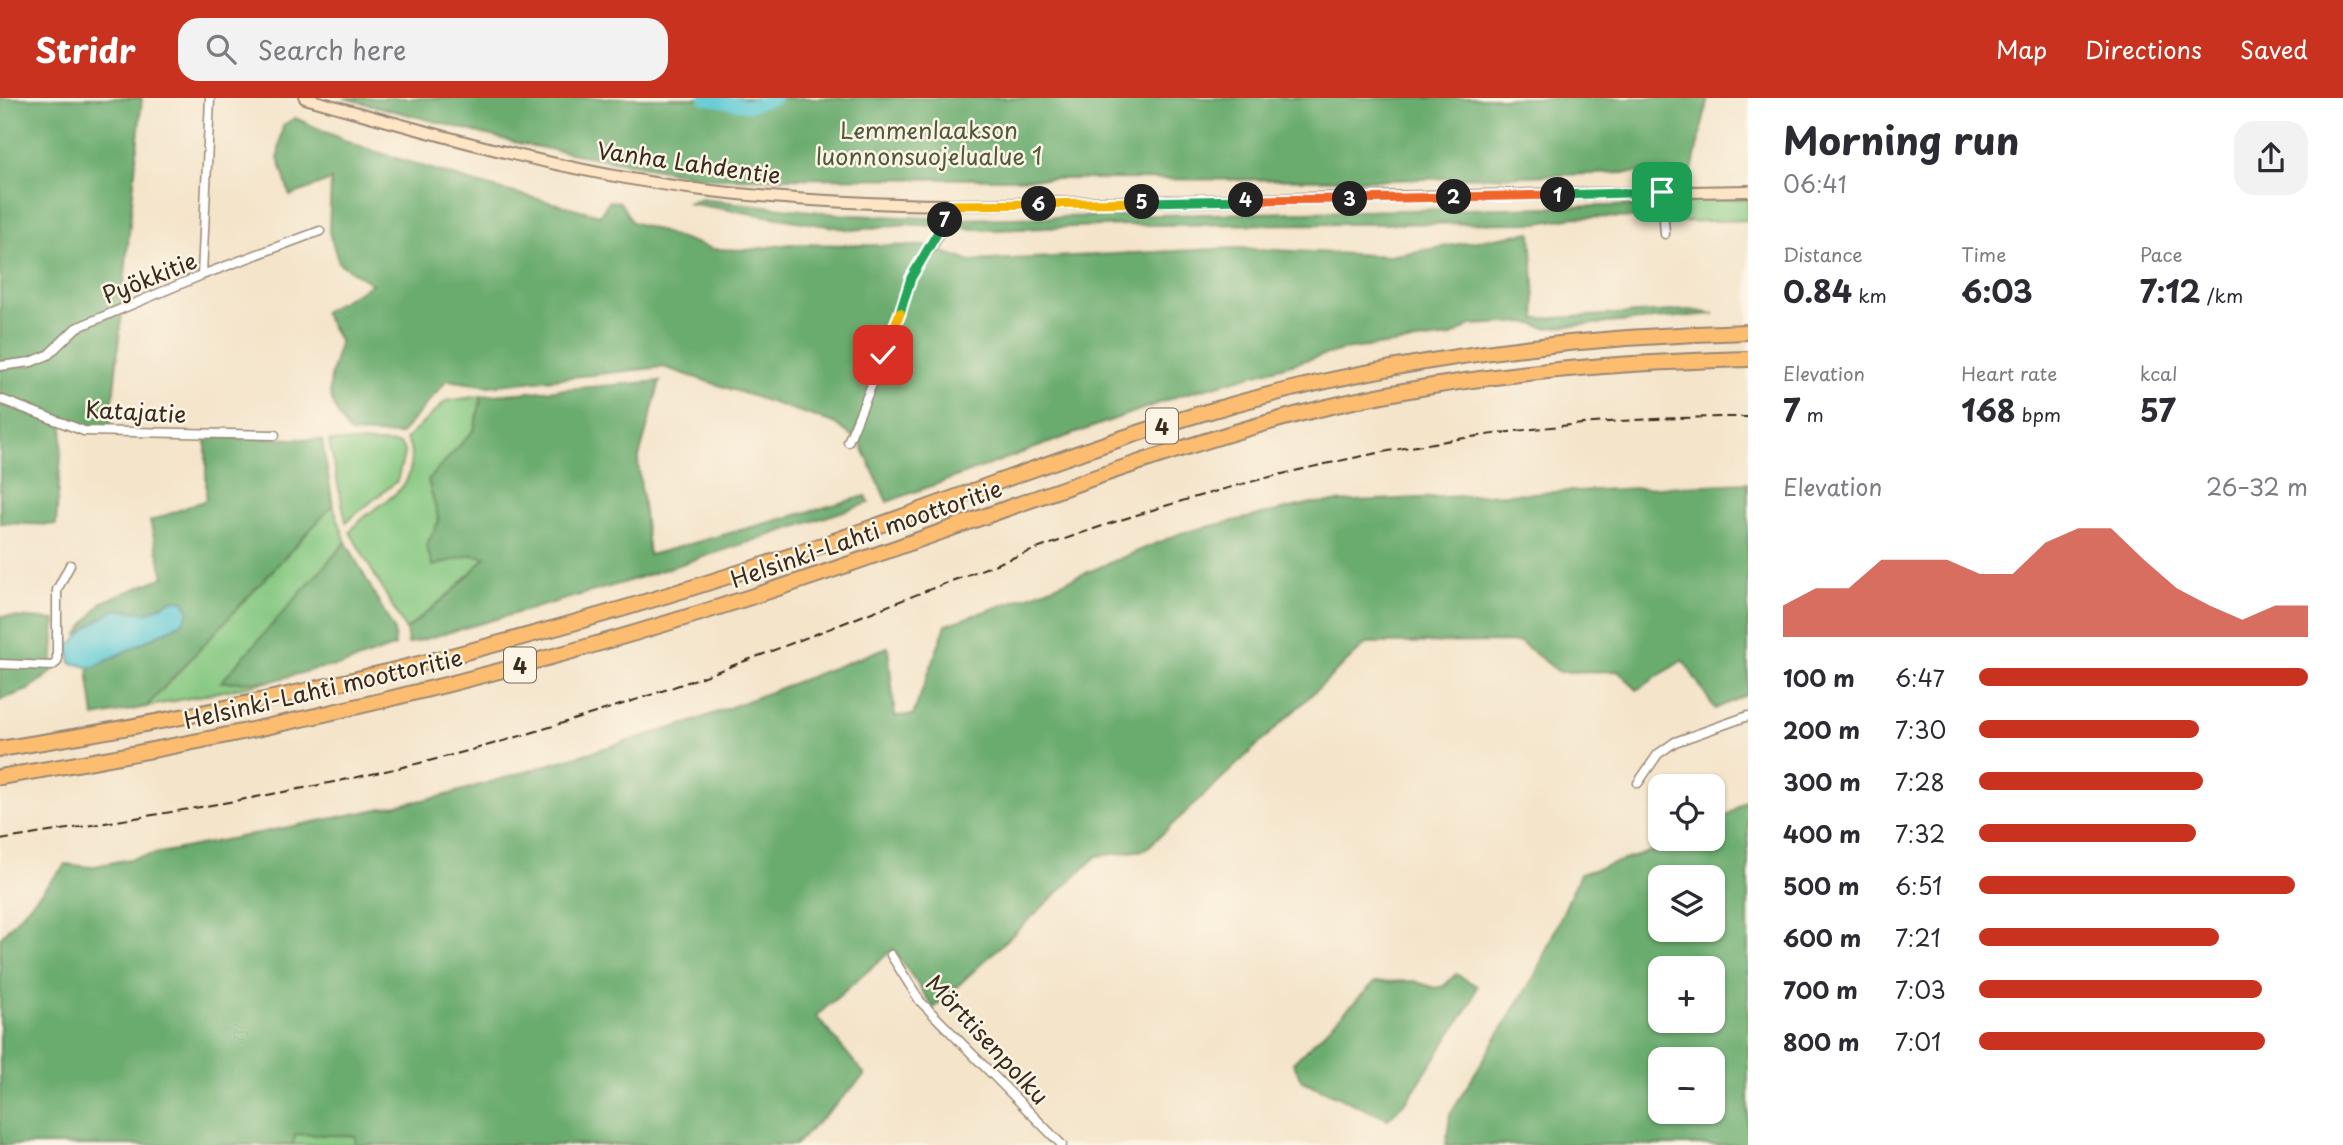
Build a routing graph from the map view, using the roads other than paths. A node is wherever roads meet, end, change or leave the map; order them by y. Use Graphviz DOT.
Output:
graph roads {
  1 [pos="210,98"];
  2 [pos="305,98"];
  3 [pos="1748,191"];
  4 [pos="1662,192"];
  5 [pos="951,205"];
  6 [pos="320,231"];
  7 [pos="1665,234"];
  8 [pos="202,275"];
  9 [pos="1748,332"];
  10 [pos="1748,359"];
  11 [pos="0,366"];
  12 [pos="0,399"];
  13 [pos="275,435"];
  14 [pos="848,442"];
  15 [pos="70,565"];
  16 [pos="0,664"];
  17 [pos="1748,716"];
  18 [pos="0,749"];
  19 [pos="0,777"];
  20 [pos="1638,783"];
  21 [pos="891,955"];
  22 [pos="1062,1145"];
  1 -- 8 [label="street"];
  2 -- 5 [label="main road, Vanha Lahdentie"];
  3 -- 4 [label="main road, Vanha Lahdentie"];
  4 -- 5 [label="main road, Vanha Lahdentie"];
  4 -- 7 [label="street"];
  5 -- 14 [label="street"];
  6 -- 8 [label="street, Pyökkitie"];
  8 -- 11 [label="street, Pyökkitie"];
  9 -- 18 [label="highway, Helsinki-Lahti moottoritie / 4"];
  10 -- 19 [label="highway, Helsinki-Lahti moottoritie / 4"];
  12 -- 13 [label="street, Katajatie"];
  15 -- 16 [label="street"];
  17 -- 20 [label="street"];
  21 -- 22 [label="street, Mörttisenpolku"];
}
